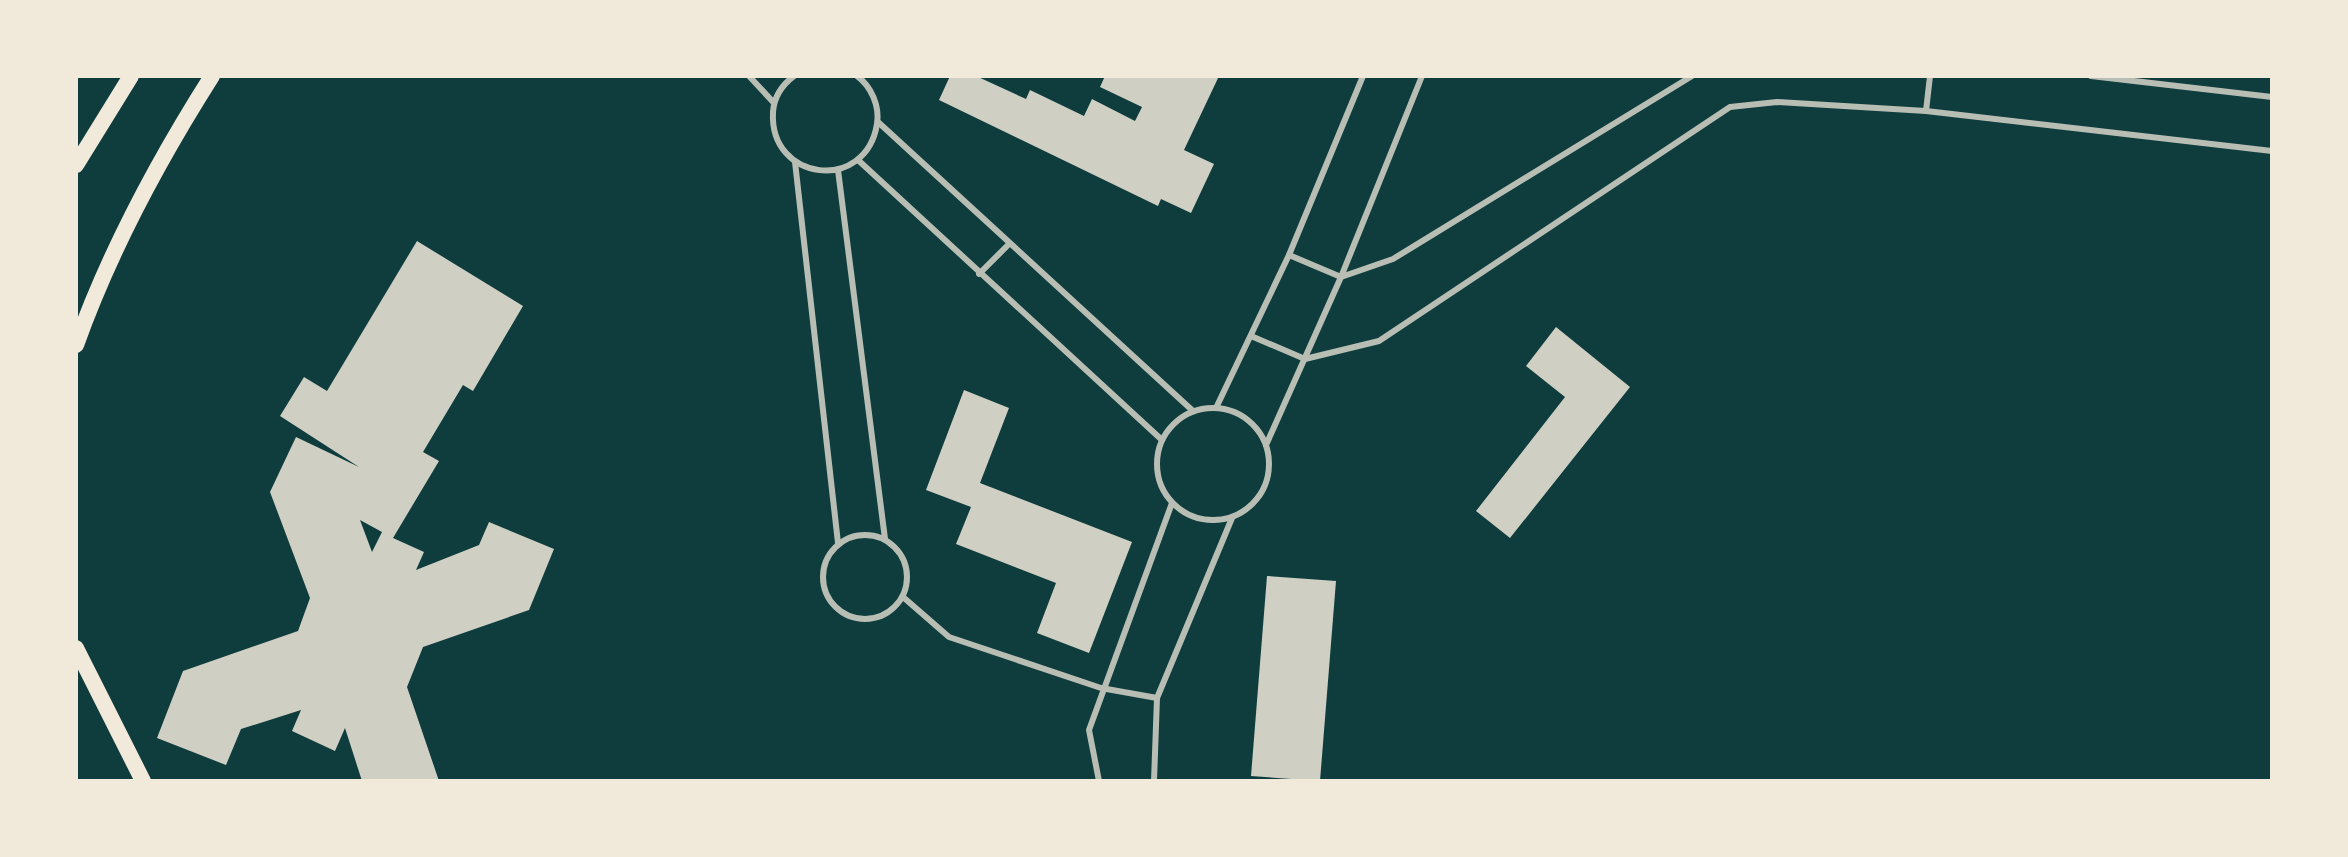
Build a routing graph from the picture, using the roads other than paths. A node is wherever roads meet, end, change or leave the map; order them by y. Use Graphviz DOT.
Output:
graph roads {
  1 [pos="131,76"];
  2 [pos="212,76"];
  3 [pos="749,76"];
  4 [pos="794,76"];
  5 [pos="857,76"];
  6 [pos="1363,76"];
  7 [pos="1422,76"];
  8 [pos="1692,76"];
  9 [pos="1930,76"];
  10 [pos="2091,76"];
  11 [pos="2272,97"];
  12 [pos="774,103"];
  13 [pos="1926,111"];
  14 [pos="878,122"];
  15 [pos="2272,151"];
  16 [pos="858,160"];
  17 [pos="795,162"];
  18 [pos="76,165"];
  19 [pos="838,170"];
  20 [pos="1009,244"];
  21 [pos="1289,255"];
  22 [pos="979,274"];
  23 [pos="1341,277"];
  24 [pos="1251,336"];
  25 [pos="76,345"];
  26 [pos="1305,359"];
  27 [pos="1216,408"];
  28 [pos="1193,411"];
  29 [pos="1162,440"];
  30 [pos="1266,445"];
  31 [pos="1172,503"];
  32 [pos="1232,518"];
  33 [pos="885,539"];
  34 [pos="838,543"];
  35 [pos="903,597"];
  36 [pos="76,648"];
  37 [pos="1101,688"];
  38 [pos="1157,698"];
  39 [pos="143,781"];
  40 [pos="1099,781"];
  41 [pos="1154,781"];
  1 -- 18 [label="main road"];
  2 -- 25 [label="main road"];
  3 -- 12 [label="lane"];
  4 -- 12 [label="lane"];
  5 -- 14 [label="lane"];
  6 -- 21 [label="lane"];
  7 -- 23 [label="lane"];
  8 -- 23 [label="lane"];
  9 -- 13 [label="lane"];
  10 -- 11 [label="lane"];
  12 -- 17 [label="lane"];
  13 -- 15 [label="lane"];
  13 -- 26 [label="lane"];
  14 -- 16 [label="lane"];
  14 -- 20 [label="lane"];
  16 -- 19 [label="lane"];
  16 -- 22 [label="lane"];
  17 -- 19 [label="lane"];
  17 -- 34 [label="lane"];
  19 -- 33 [label="lane"];
  20 -- 22 [label="lane"];
  20 -- 28 [label="lane"];
  21 -- 23 [label="lane"];
  21 -- 24 [label="lane"];
  22 -- 29 [label="lane"];
  23 -- 26 [label="lane"];
  24 -- 26 [label="lane"];
  24 -- 27 [label="lane"];
  26 -- 30 [label="lane"];
  27 -- 28 [label="lane"];
  27 -- 30 [label="lane"];
  28 -- 29 [label="lane"];
  29 -- 31 [label="lane"];
  30 -- 32 [label="lane"];
  31 -- 32 [label="lane"];
  31 -- 37 [label="lane"];
  32 -- 38 [label="lane"];
  33 -- 34 [label="lane"];
  33 -- 35 [label="lane"];
  34 -- 35 [label="lane"];
  35 -- 37 [label="lane"];
  36 -- 39 [label="main road"];
  37 -- 38 [label="lane"];
  37 -- 40 [label="lane"];
  38 -- 41 [label="lane"];
}
